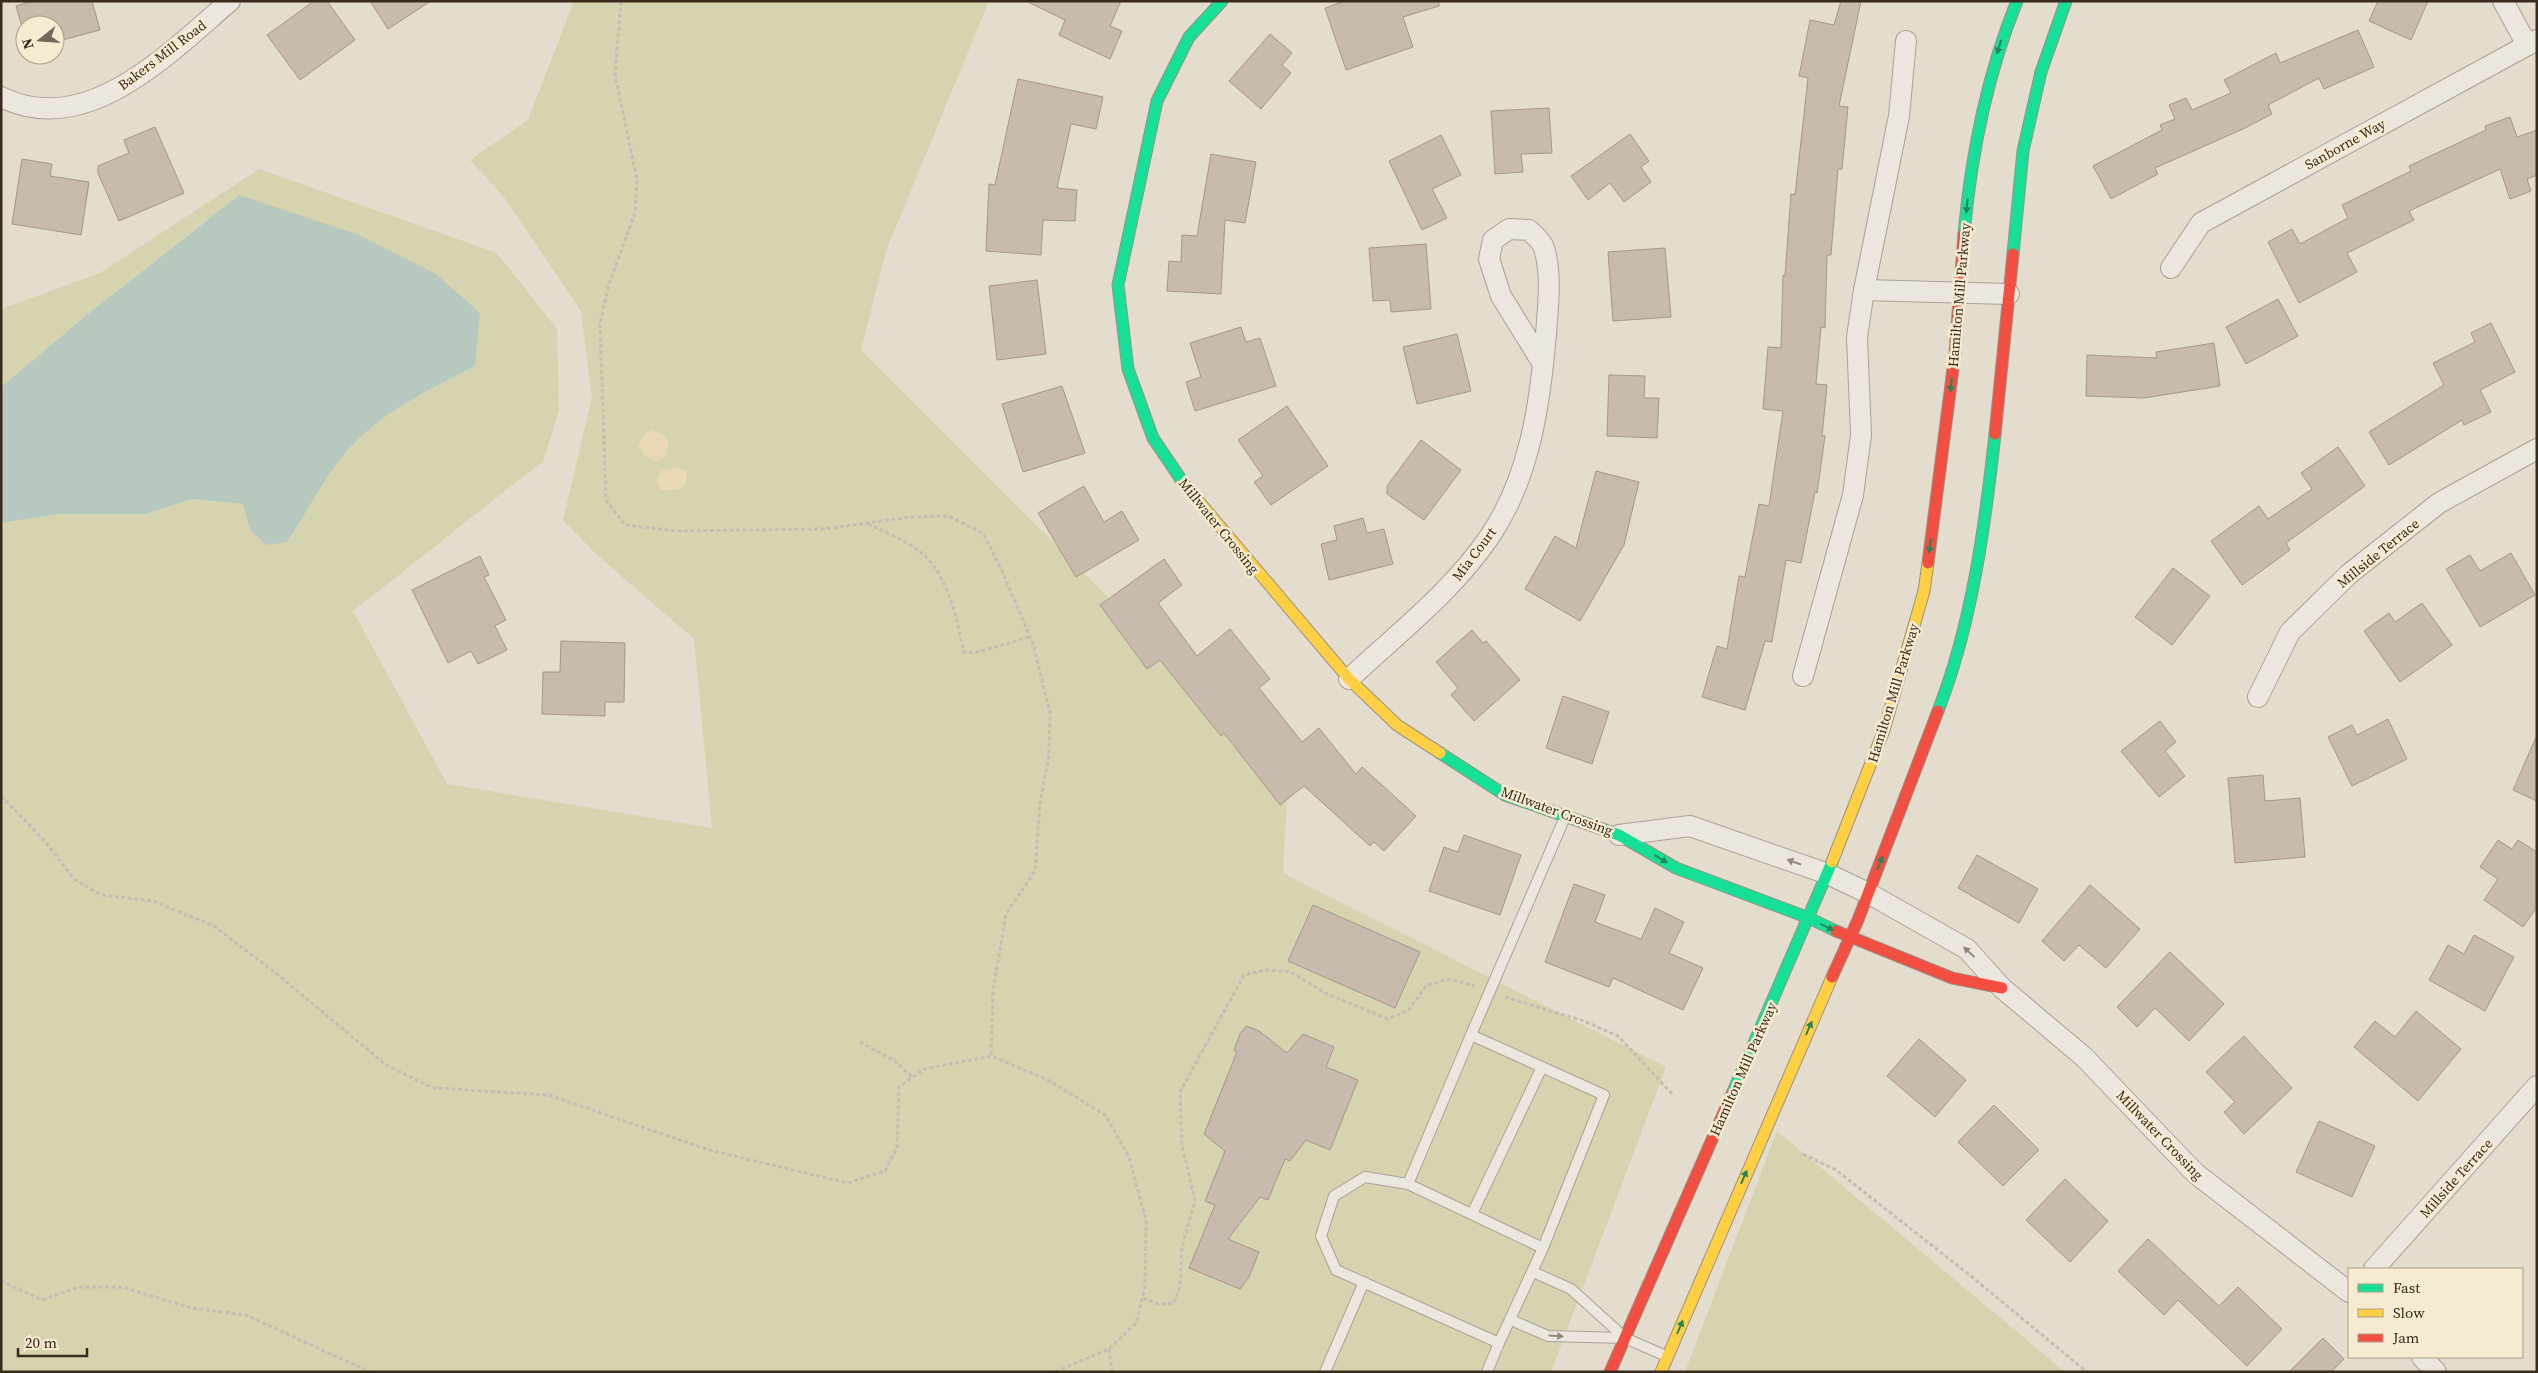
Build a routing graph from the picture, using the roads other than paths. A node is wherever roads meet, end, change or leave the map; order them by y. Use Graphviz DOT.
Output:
graph roads {
  1 [pos="230,1"];
  2 [pos="1222,1"];
  3 [pos="2017,1"];
  4 [pos="2066,1"];
  5 [pos="2503,1"];
  6 [pos="1906,42"];
  7 [pos="2532,42"];
  8 [pos="1,97"];
  9 [pos="2171,268"];
  10 [pos="1864,290"];
  11 [pos="1960,291"];
  12 [pos="2009,294"];
  13 [pos="1543,364"];
  14 [pos="2537,449"];
  15 [pos="1803,676"];
  16 [pos="1350,679"];
  17 [pos="2258,697"];
  18 [pos="1566,816"];
  19 [pos="1619,835"];
  20 [pos="1828,874"];
  21 [pos="1868,893"];
  22 [pos="1808,918"];
  23 [pos="1850,938"];
  24 [pos="2002,988"];
  25 [pos="1471,1035"];
  26 [pos="1542,1067"];
  27 [pos="2537,1086"];
  28 [pos="1408,1184"];
  29 [pos="1472,1214"];
  30 [pos="1543,1248"];
  31 [pos="2375,1268"];
  32 [pos="1533,1272"];
  33 [pos="1364,1282"];
  34 [pos="2348,1291"];
  35 [pos="1511,1320"];
  36 [pos="1625,1338"];
  37 [pos="1499,1343"];
  38 [pos="1668,1356"];
  39 [pos="2423,1358"];
  40 [pos="1325,1372"];
  41 [pos="1487,1372"];
  42 [pos="1610,1372"];
  43 [pos="1661,1372"];
  44 [pos="2436,1372"];
  1 -- 8 [label="street, Bakers Mill Road"];
  2 -- 16 [label="street, Millwater Crossing"];
  3 -- 11 [label="street, Hamilton Mill Parkway, one-way"];
  4 -- 12 [label="street"];
  5 -- 7 [label="street"];
  6 -- 10 [label="street"];
  7 -- 9 [label="street, Sanborne Way"];
  10 -- 11 [label="street"];
  10 -- 15 [label="street"];
  11 -- 12 [label="street"];
  11 -- 20 [label="street, Hamilton Mill Parkway, one-way"];
  21 -- 12 [label="street, one-way"];
  13 -- 13 [label="street, Mia Court"];
  13 -- 16 [label="street, Mia Court"];
  14 -- 17 [label="street, Millside Terrace"];
  16 -- 18 [label="street, Millwater Crossing"];
  18 -- 19 [label="street, Millwater Crossing"];
  18 -- 25 [label="lane"];
  20 -- 19 [label="street, Millwater Crossing, one-way"];
  19 -- 22 [label="street, Millwater Crossing, one-way"];
  20 -- 21 [label="street, Millwater Crossing"];
  20 -- 22 [label="street, Hamilton Mill Parkway"];
  21 -- 23 [label="street"];
  24 -- 21 [label="street, Millwater Crossing, one-way"];
  22 -- 23 [label="street, Millwater Crossing, one-way"];
  22 -- 36 [label="street, Hamilton Mill Parkway"];
  23 -- 24 [label="street, Millwater Crossing"];
  38 -- 23 [label="street, one-way"];
  24 -- 34 [label="street, Millwater Crossing"];
  25 -- 26 [label="lane"];
  25 -- 28 [label="lane"];
  26 -- 29 [label="lane"];
  26 -- 30 [label="lane"];
  27 -- 31 [label="street, Millside Terrace"];
  28 -- 29 [label="lane"];
  28 -- 33 [label="lane"];
  29 -- 30 [label="lane"];
  30 -- 32 [label="lane"];
  32 -- 35 [label="lane"];
  32 -- 36 [label="lane"];
  33 -- 37 [label="lane"];
  33 -- 40 [label="lane"];
  35 -- 36 [label="lane, one-way"];
  35 -- 37 [label="lane"];
  36 -- 38 [label="lane"];
  36 -- 42 [label="street, Hamilton Mill Parkway"];
  37 -- 41 [label="lane"];
  38 -- 43 [label="street"];
  39 -- 44 [label="street"];
}
